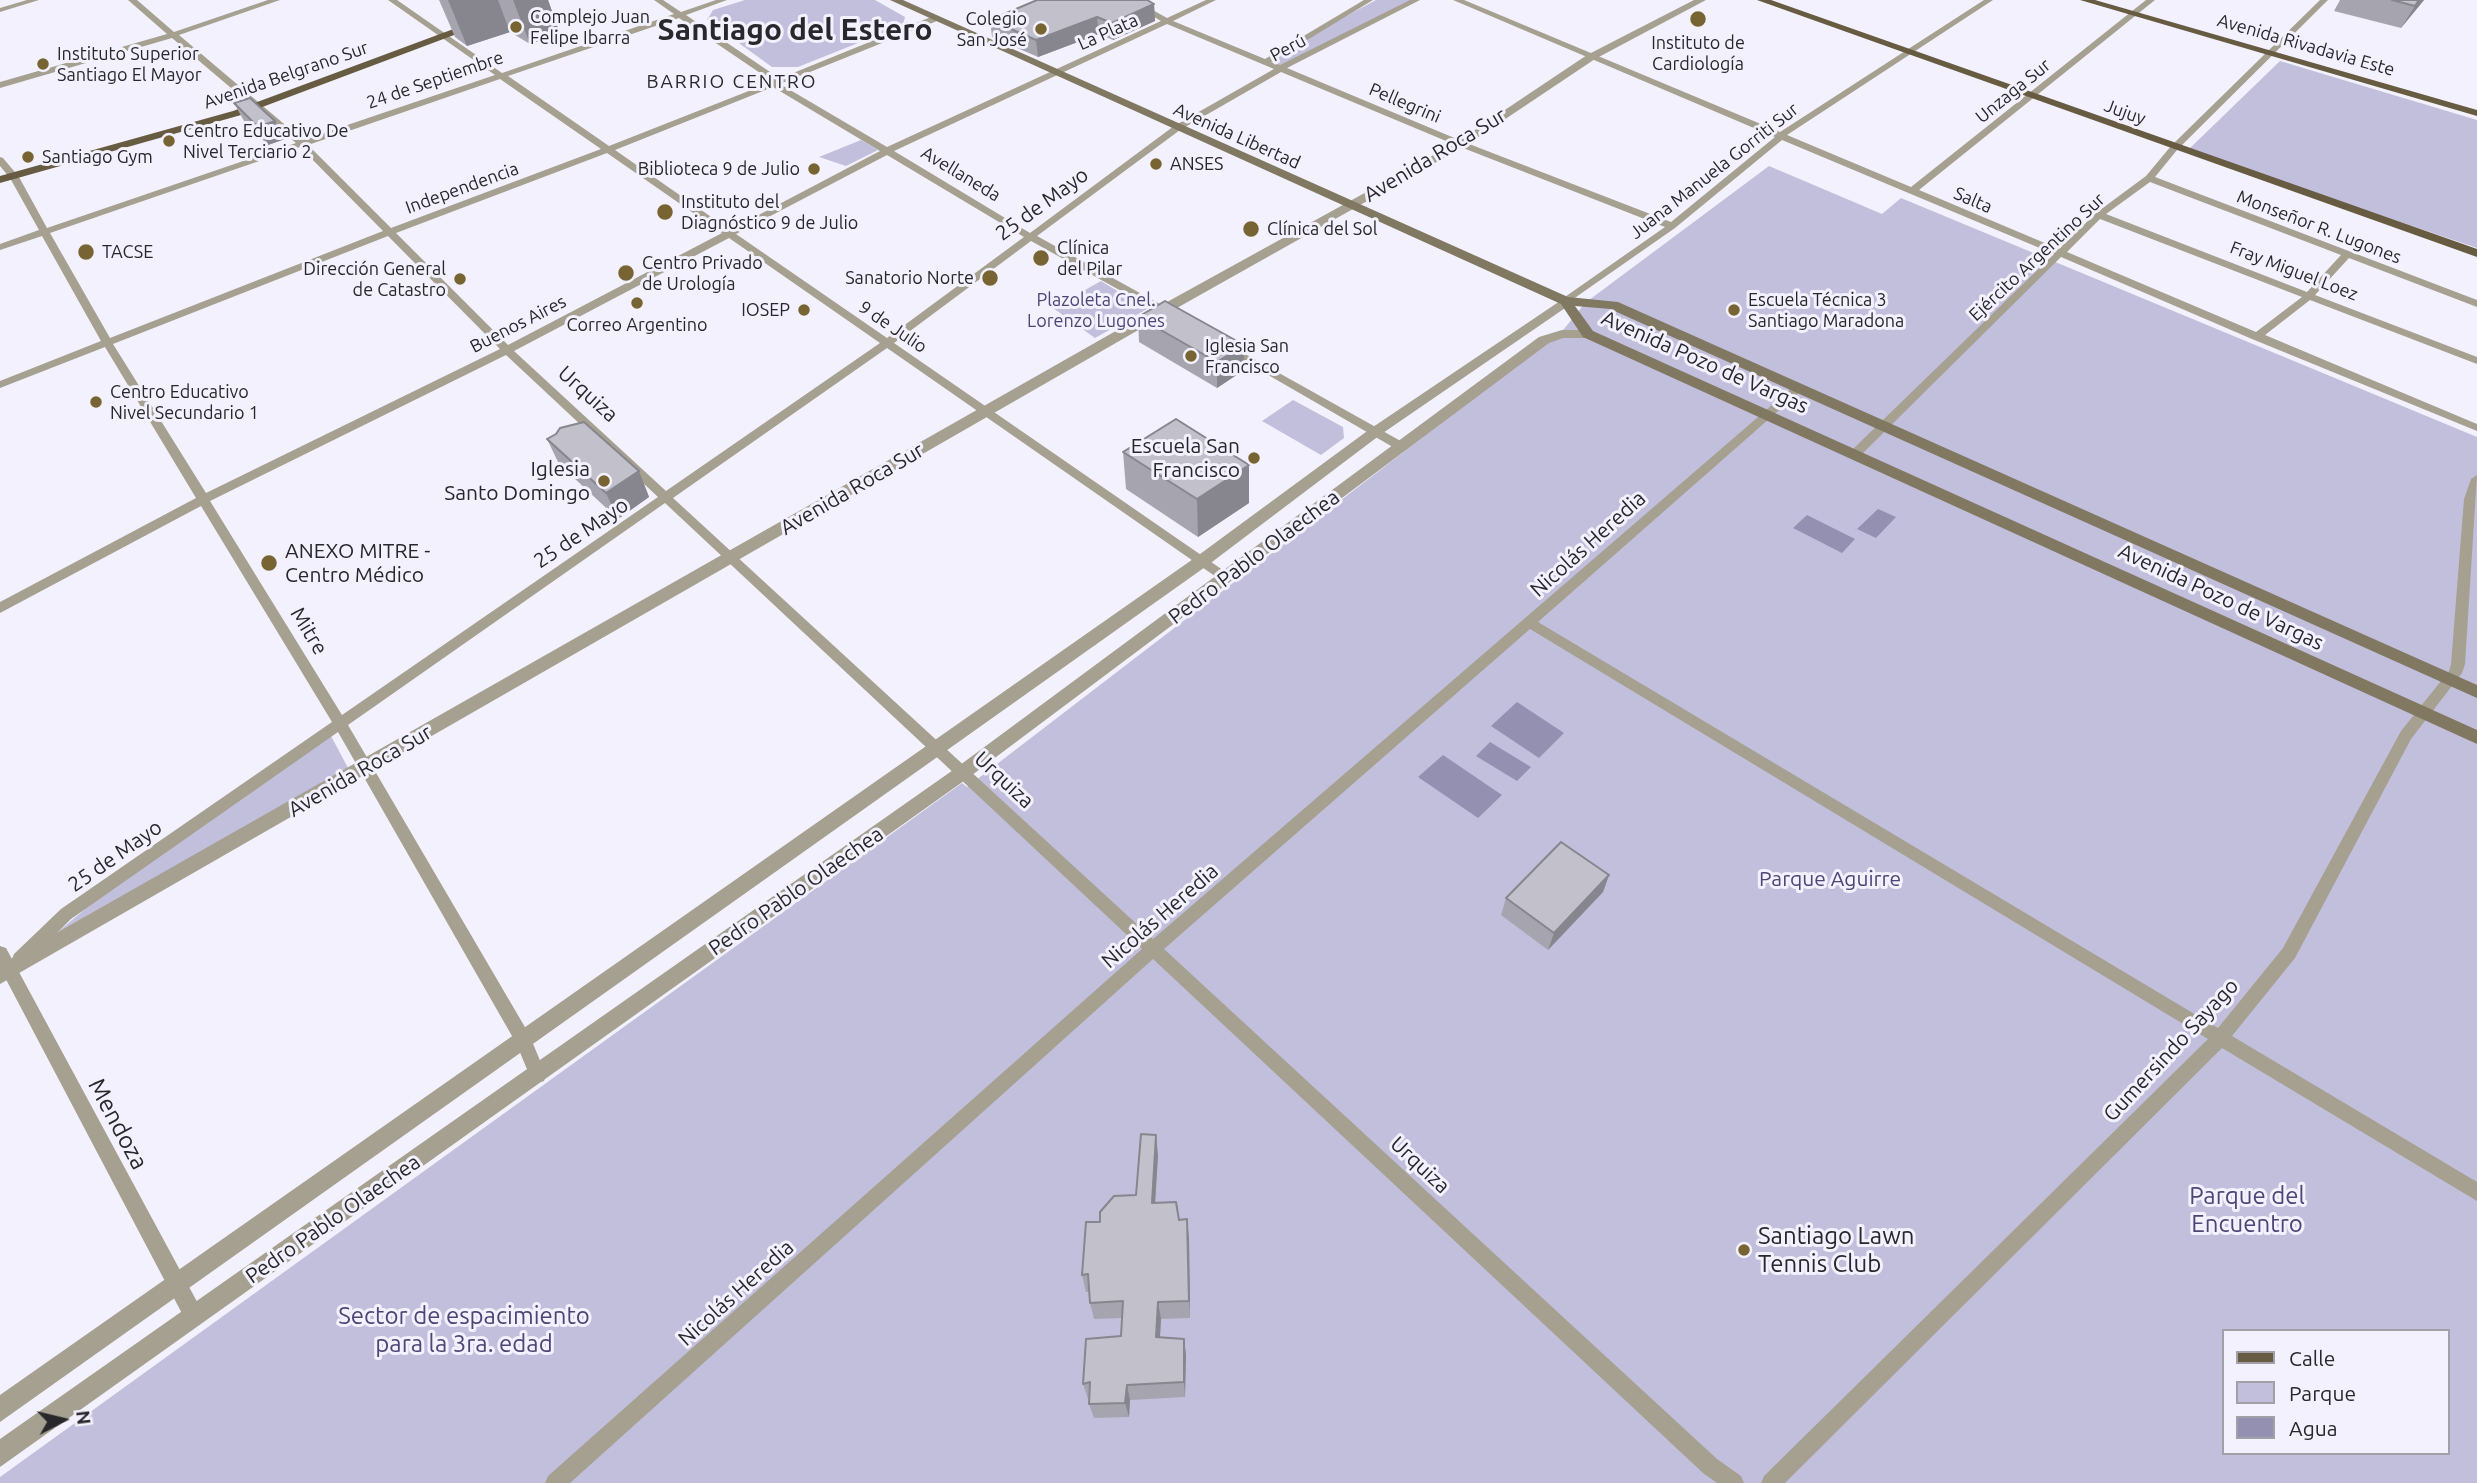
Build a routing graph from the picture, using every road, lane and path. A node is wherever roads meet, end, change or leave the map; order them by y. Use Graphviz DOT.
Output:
graph roads {
  1 [pos="34,0"];
  2 [pos="132,0"];
  3 [pos="276,0"];
  4 [pos="392,0"];
  5 [pos="659,0"];
  6 [pos="723,0"];
  7 [pos="895,0"];
  8 [pos="1129,0"];
  9 [pos="1212,0"];
  10 [pos="1369,0"];
  11 [pos="1416,0"];
  12 [pos="1457,0"];
  13 [pos="1701,0"];
  14 [pos="1762,0"];
  15 [pos="1989,0"];
  16 [pos="2085,0"];
  17 [pos="2151,0"];
  18 [pos="2324,0"];
  19 [pos="0,10"];
  20 [pos="681,14"];
  21 [pos="2133,14"];
  22 [pos="488,16"];
  23 [pos="934,19"];
  24 [pos="1169,22"];
  25 [pos="441,34"];
  26 [pos="172,35"];
  27 [pos="2268,53"];
  28 [pos="1911,54"];
  29 [pos="1591,57"];
  30 [pos="1266,61"];
  31 [pos="1283,67"];
  32 [pos="499,74"];
  33 [pos="1054,74"];
  34 [pos="773,83"];
  35 [pos="0,85"];
  36 [pos="2031,97"];
  37 [pos="255,103"];
  38 [pos="2477,113"];
  39 [pos="1177,128"];
  40 [pos="1782,135"];
  41 [pos="302,144"];
  42 [pos="1461,144"];
  43 [pos="2174,148"];
  44 [pos="608,150"];
  45 [pos="888,150"];
  46 [pos="0,160"];
  47 [pos="6,175"];
  48 [pos="2150,178"];
  49 [pos="1912,191"];
  50 [pos="1350,206"];
  51 [pos="2099,215"];
  52 [pos="1672,226"];
  53 [pos="45,232"];
  54 [pos="388,232"];
  55 [pos="727,234"];
  56 [pos="1029,236"];
  57 [pos="0,247"];
  58 [pos="2477,253"];
  59 [pos="2059,254"];
  60 [pos="2347,255"];
  61 [pos="2309,296"];
  62 [pos="1566,301"];
  63 [pos="2477,304"];
  64 [pos="1163,310"];
  65 [pos="1186,323"];
  66 [pos="1588,334"];
  67 [pos="2256,337"];
  68 [pos="107,342"];
  69 [pos="886,344"];
  70 [pos="1222,344"];
  71 [pos="507,350"];
  72 [pos="2477,360"];
  73 [pos="0,385"];
  74 [pos="1798,388"];
  75 [pos="986,412"];
  76 [pos="1766,413"];
  77 [pos="1884,426"];
  78 [pos="2477,428"];
  79 [pos="1375,432"];
  80 [pos="1402,447"];
  81 [pos="1856,453"];
  82 [pos="2477,479"];
  83 [pos="667,497"];
  84 [pos="204,499"];
  85 [pos="731,558"];
  86 [pos="1202,561"];
  87 [pos="1226,578"];
  88 [pos="0,608"];
  89 [pos="1530,624"];
  90 [pos="2450,679"];
  91 [pos="2477,692"];
  92 [pos="2423,714"];
  93 [pos="340,722"];
  94 [pos="2477,737"];
  95 [pos="935,747"];
  96 [pos="367,767"];
  97 [pos="962,773"];
  98 [pos="1153,949"];
  99 [pos="3,966"];
  100 [pos="2221,1037"];
  101 [pos="523,1039"];
  102 [pos="538,1075"];
  103 [pos="2477,1192"];
  104 [pos="176,1285"];
  105 [pos="194,1316"];
  106 [pos="0,1410"];
  107 [pos="0,1454"];
  108 [pos="555,1483"];
  109 [pos="1734,1483"];
  110 [pos="1771,1483"];
  1 -- 19 [label="street"];
  2 -- 26 [label="street, Urquiza"];
  3 -- 26 [label="street"];
  4 -- 25 [label="street, 9 de Julio"];
  5 -- 20 [label="street, Avellaneda"];
  6 -- 20 [label="street, 24 de Septiembre"];
  7 -- 23 [label="main road, Avenida Libertad"];
  8 -- 24 [label="street, Pellegrini"];
  9 -- 24 [label="street, La Plata"];
  10 -- 30 [label="street"];
  11 -- 31 [label="street, Perú"];
  12 -- 29 [label="street, Salta"];
  13 -- 29 [label="street, Avenida Roca Sur"];
  14 -- 28 [label="main road, Jujuy"];
  15 -- 28 [label="street, Juana Manuela Gorriti Sur"];
  16 -- 21 [label="main road, Avenida Rivadavia Este"];
  17 -- 21 [label="street, Unzaga Sur"];
  18 -- 27 [label="street, Ejército Argentino Sur"];
  20 -- 32 [label="street, 24 de Septiembre"];
  20 -- 34 [label="street, Avellaneda"];
  21 -- 27 [label="main road, Avenida Rivadavia Este"];
  21 -- 36 [label="street, Unzaga Sur"];
  22 -- 25 [label="main road, Avenida Belgrano Sur"];
  23 -- 33 [label="main road, Avenida Libertad"];
  23 -- 34 [label="street, Independencia"];
  24 -- 30 [label="street, Pellegrini"];
  24 -- 33 [label="street, La Plata"];
  25 -- 32 [label="street, 9 de Julio"];
  25 -- 37 [label="main road, Avenida Belgrano Sur"];
  26 -- 35 [label="street"];
  26 -- 37 [label="street, Urquiza"];
  27 -- 38 [label="main road, Avenida Rivadavia Este"];
  27 -- 43 [label="street, Ejército Argentino Sur"];
  28 -- 36 [label="main road, Jujuy"];
  28 -- 40 [label="street, Juana Manuela Gorriti Sur"];
  29 -- 40 [label="street, Salta"];
  29 -- 42 [label="street, Avenida Roca Sur"];
  30 -- 31 [label="street, Pellegrini"];
  31 -- 39 [label="street, Perú"];
  31 -- 42 [label="street, Pellegrini"];
  32 -- 41 [label="street, 24 de Septiembre"];
  32 -- 44 [label="street, 9 de Julio"];
  33 -- 39 [label="main road, Avenida Libertad"];
  33 -- 45 [label="street, Buenos Aires"];
  34 -- 44 [label="street, Independencia"];
  34 -- 45 [label="street, Avellaneda"];
  36 -- 43 [label="main road, Jujuy"];
  36 -- 49 [label="street, Unzaga Sur"];
  37 -- 41 [label="street, Urquiza"];
  37 -- 47 [label="main road, Avenida Belgrano Sur"];
  39 -- 50 [label="main road, Avenida Libertad"];
  39 -- 56 [label="street, 25 de Mayo"];
  40 -- 49 [label="street, Salta"];
  40 -- 52 [label="street, Juana Manuela Gorriti Sur"];
  41 -- 53 [label="street, 24 de Septiembre"];
  41 -- 54 [label="street, Urquiza"];
  42 -- 50 [label="street, Avenida Roca Sur"];
  42 -- 52 [label="street, Pellegrini"];
  43 -- 48 [label="street, Ejército Argentino Sur"];
  43 -- 58 [label="main road, Jujuy"];
  44 -- 54 [label="street, Independencia"];
  44 -- 55 [label="street, 9 de Julio"];
  45 -- 55 [label="street, Buenos Aires"];
  45 -- 56 [label="street, Avellaneda"];
  46 -- 47 [label="street, Mitre"];
  47 -- 53 [label="street, Mitre"];
  48 -- 51 [label="street, Ejército Argentino Sur"];
  48 -- 60 [label="street, Monseñor R. Lugones"];
  49 -- 59 [label="street, Salta"];
  50 -- 62 [label="main road, Avenida Libertad"];
  50 -- 64 [label="street, Avenida Roca Sur"];
  51 -- 59 [label="street, Ejército Argentino Sur"];
  51 -- 61 [label="street, Fray Miguel Loez"];
  52 -- 62 [label="street, Juana Manuela Gorriti Sur"];
  53 -- 57 [label="street, 24 de Septiembre"];
  53 -- 68 [label="street, Mitre"];
  54 -- 68 [label="street, Independencia"];
  54 -- 71 [label="street, Urquiza"];
  55 -- 69 [label="street, 9 de Julio"];
  55 -- 71 [label="street, Buenos Aires"];
  56 -- 64 [label="street, Avellaneda"];
  56 -- 69 [label="street, 25 de Mayo"];
  59 -- 67 [label="street, Salta"];
  59 -- 77 [label="street, Ejército Argentino Sur"];
  60 -- 61 [label="street"];
  60 -- 63 [label="street, Monseñor R. Lugones"];
  61 -- 67 [label="street"];
  61 -- 72 [label="street, Fray Miguel Loez"];
  62 -- 66 [label="main road, Avenida Pozo de Vargas"];
  62 -- 74 [label="main road, Avenida Pozo de Vargas"];
  62 -- 79 [label="street, Pedro Pablo Olaechea"];
  64 -- 65 [label="street, Avellaneda"];
  64 -- 75 [label="street, Avenida Roca Sur"];
  66 -- 76 [label="main road, Avenida Pozo de Vargas"];
  66 -- 80 [label="street, Pedro Pablo Olaechea"];
  67 -- 78 [label="street, Salta"];
  68 -- 73 [label="street, Independencia"];
  68 -- 84 [label="street, Mitre"];
  69 -- 75 [label="street, 9 de Julio"];
  69 -- 83 [label="street, 25 de Mayo"];
  70 -- 79 [label="street"];
  71 -- 83 [label="street, Urquiza"];
  71 -- 84 [label="street, Buenos Aires"];
  74 -- 76 [label="street, Nicolás Heredia"];
  74 -- 77 [label="main road, Avenida Pozo de Vargas"];
  75 -- 85 [label="street, Avenida Roca Sur"];
  75 -- 86 [label="street, 9 de Julio"];
  76 -- 81 [label="main road, Avenida Pozo de Vargas"];
  76 -- 89 [label="street, Nicolás Heredia"];
  77 -- 81 [label="street, Ejército Argentino Sur"];
  77 -- 90 [label="main road, Avenida Pozo de Vargas"];
  79 -- 80 [label="street"];
  79 -- 86 [label="street, Pedro Pablo Olaechea"];
  80 -- 87 [label="street, Pedro Pablo Olaechea"];
  81 -- 92 [label="main road, Avenida Pozo de Vargas"];
  82 -- 90 [label="street, Gumersindo Sayago"];
  83 -- 85 [label="street, Urquiza"];
  83 -- 93 [label="street, 25 de Mayo"];
  84 -- 88 [label="street, Buenos Aires"];
  84 -- 93 [label="street, Mitre"];
  85 -- 95 [label="street, Urquiza"];
  85 -- 96 [label="street, Avenida Roca Sur"];
  86 -- 87 [label="street, 9 de Julio"];
  86 -- 95 [label="street, Pedro Pablo Olaechea"];
  87 -- 97 [label="street, Pedro Pablo Olaechea"];
  89 -- 98 [label="street, Nicolás Heredia"];
  89 -- 100 [label="street"];
  90 -- 91 [label="main road, Avenida Pozo de Vargas"];
  90 -- 92 [label="street, Gumersindo Sayago"];
  92 -- 94 [label="main road, Avenida Pozo de Vargas"];
  92 -- 100 [label="street, Gumersindo Sayago"];
  93 -- 96 [label="street, Mitre"];
  93 -- 99 [label="street, 25 de Mayo"];
  95 -- 97 [label="street, Urquiza"];
  95 -- 101 [label="street, Pedro Pablo Olaechea"];
  96 -- 99 [label="street, Avenida Roca Sur"];
  96 -- 101 [label="street, Mitre"];
  97 -- 98 [label="street, Urquiza"];
  97 -- 102 [label="street, Pedro Pablo Olaechea"];
  98 -- 108 [label="street, Nicolás Heredia"];
  98 -- 109 [label="street, Urquiza"];
  99 -- 104 [label="street, Mendoza"];
  100 -- 103 [label="street"];
  100 -- 110 [label="street, Gumersindo Sayago"];
  101 -- 102 [label="street, Mitre"];
  101 -- 104 [label="street, Pedro Pablo Olaechea"];
  102 -- 105 [label="street, Pedro Pablo Olaechea"];
  104 -- 105 [label="street, Mendoza"];
  104 -- 106 [label="street, Pedro Pablo Olaechea"];
  105 -- 107 [label="street, Pedro Pablo Olaechea"];
}
